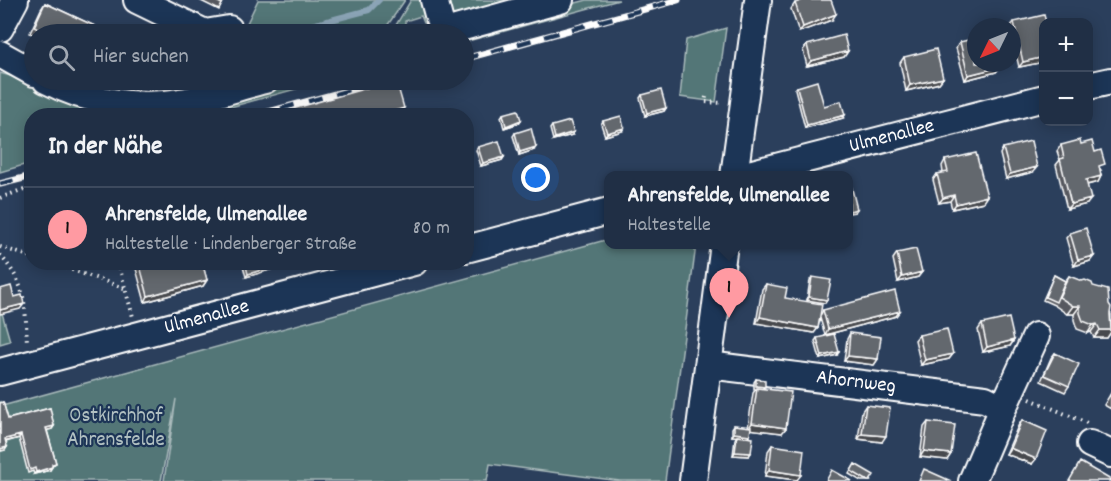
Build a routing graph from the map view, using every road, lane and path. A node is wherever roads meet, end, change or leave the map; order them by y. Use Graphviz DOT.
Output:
graph roads {
  1 [pos="15,0"];
  2 [pos="137,0"];
  3 [pos="434,0"];
  4 [pos="560,0"];
  5 [pos="758,0"];
  6 [pos="186,24"];
  7 [pos="438,24"];
  8 [pos="474,24"];
  9 [pos="0,28"];
  10 [pos="0,54"];
  11 [pos="24,67"];
  12 [pos="1111,81"];
  13 [pos="1093,85"];
  14 [pos="72,90"];
  15 [pos="226,90"];
  16 [pos="706,98"];
  17 [pos="1039,99"];
  18 [pos="722,103"];
  19 [pos="735,171"];
  20 [pos="760,171"];
  21 [pos="24,189"];
  22 [pos="0,198"];
  23 [pos="604,212"];
  24 [pos="0,247"];
  25 [pos="474,247"];
  26 [pos="723,249"];
  27 [pos="24,254"];
  28 [pos="0,255"];
  29 [pos="72,270"];
  30 [pos="120,270"];
  31 [pos="384,270"];
  32 [pos="124,288"];
  33 [pos="138,336"];
  34 [pos="1036,336"];
  35 [pos="27,344"];
  36 [pos="708,365"];
  37 [pos="0,372"];
  38 [pos="1007,399"];
  39 [pos="1101,449"];
  40 [pos="693,481"];
  41 [pos="972,481"];
  1 -- 9 [label="street"];
  2 -- 6 [label="street"];
  3 -- 7 [label="street"];
  4 -- 8 [label="street"];
  5 -- 19 [label="street"];
  10 -- 11 [label="street"];
  12 -- 13 [label="street"];
  14 -- 15 [label="street"];
  16 -- 18 [label="path"];
  17 -- 20 [label="street, Ulmenallee"];
  21 -- 22 [label="path"];
  23 -- 25 [label="street"];
  24 -- 27 [label="path"];
  26 -- 36 [label="street"];
  28 -- 35 [label="path"];
  29 -- 32 [label="path"];
  30 -- 32 [label="path"];
  31 -- 33 [label="street, Ulmenallee"];
  32 -- 33 [label="path"];
  33 -- 37 [label="street, Ulmenallee"];
  34 -- 38 [label="street"];
  36 -- 38 [label="street, Ahornweg"];
  36 -- 40 [label="street"];
  38 -- 39 [label="path"];
  38 -- 41 [label="street"];
}
